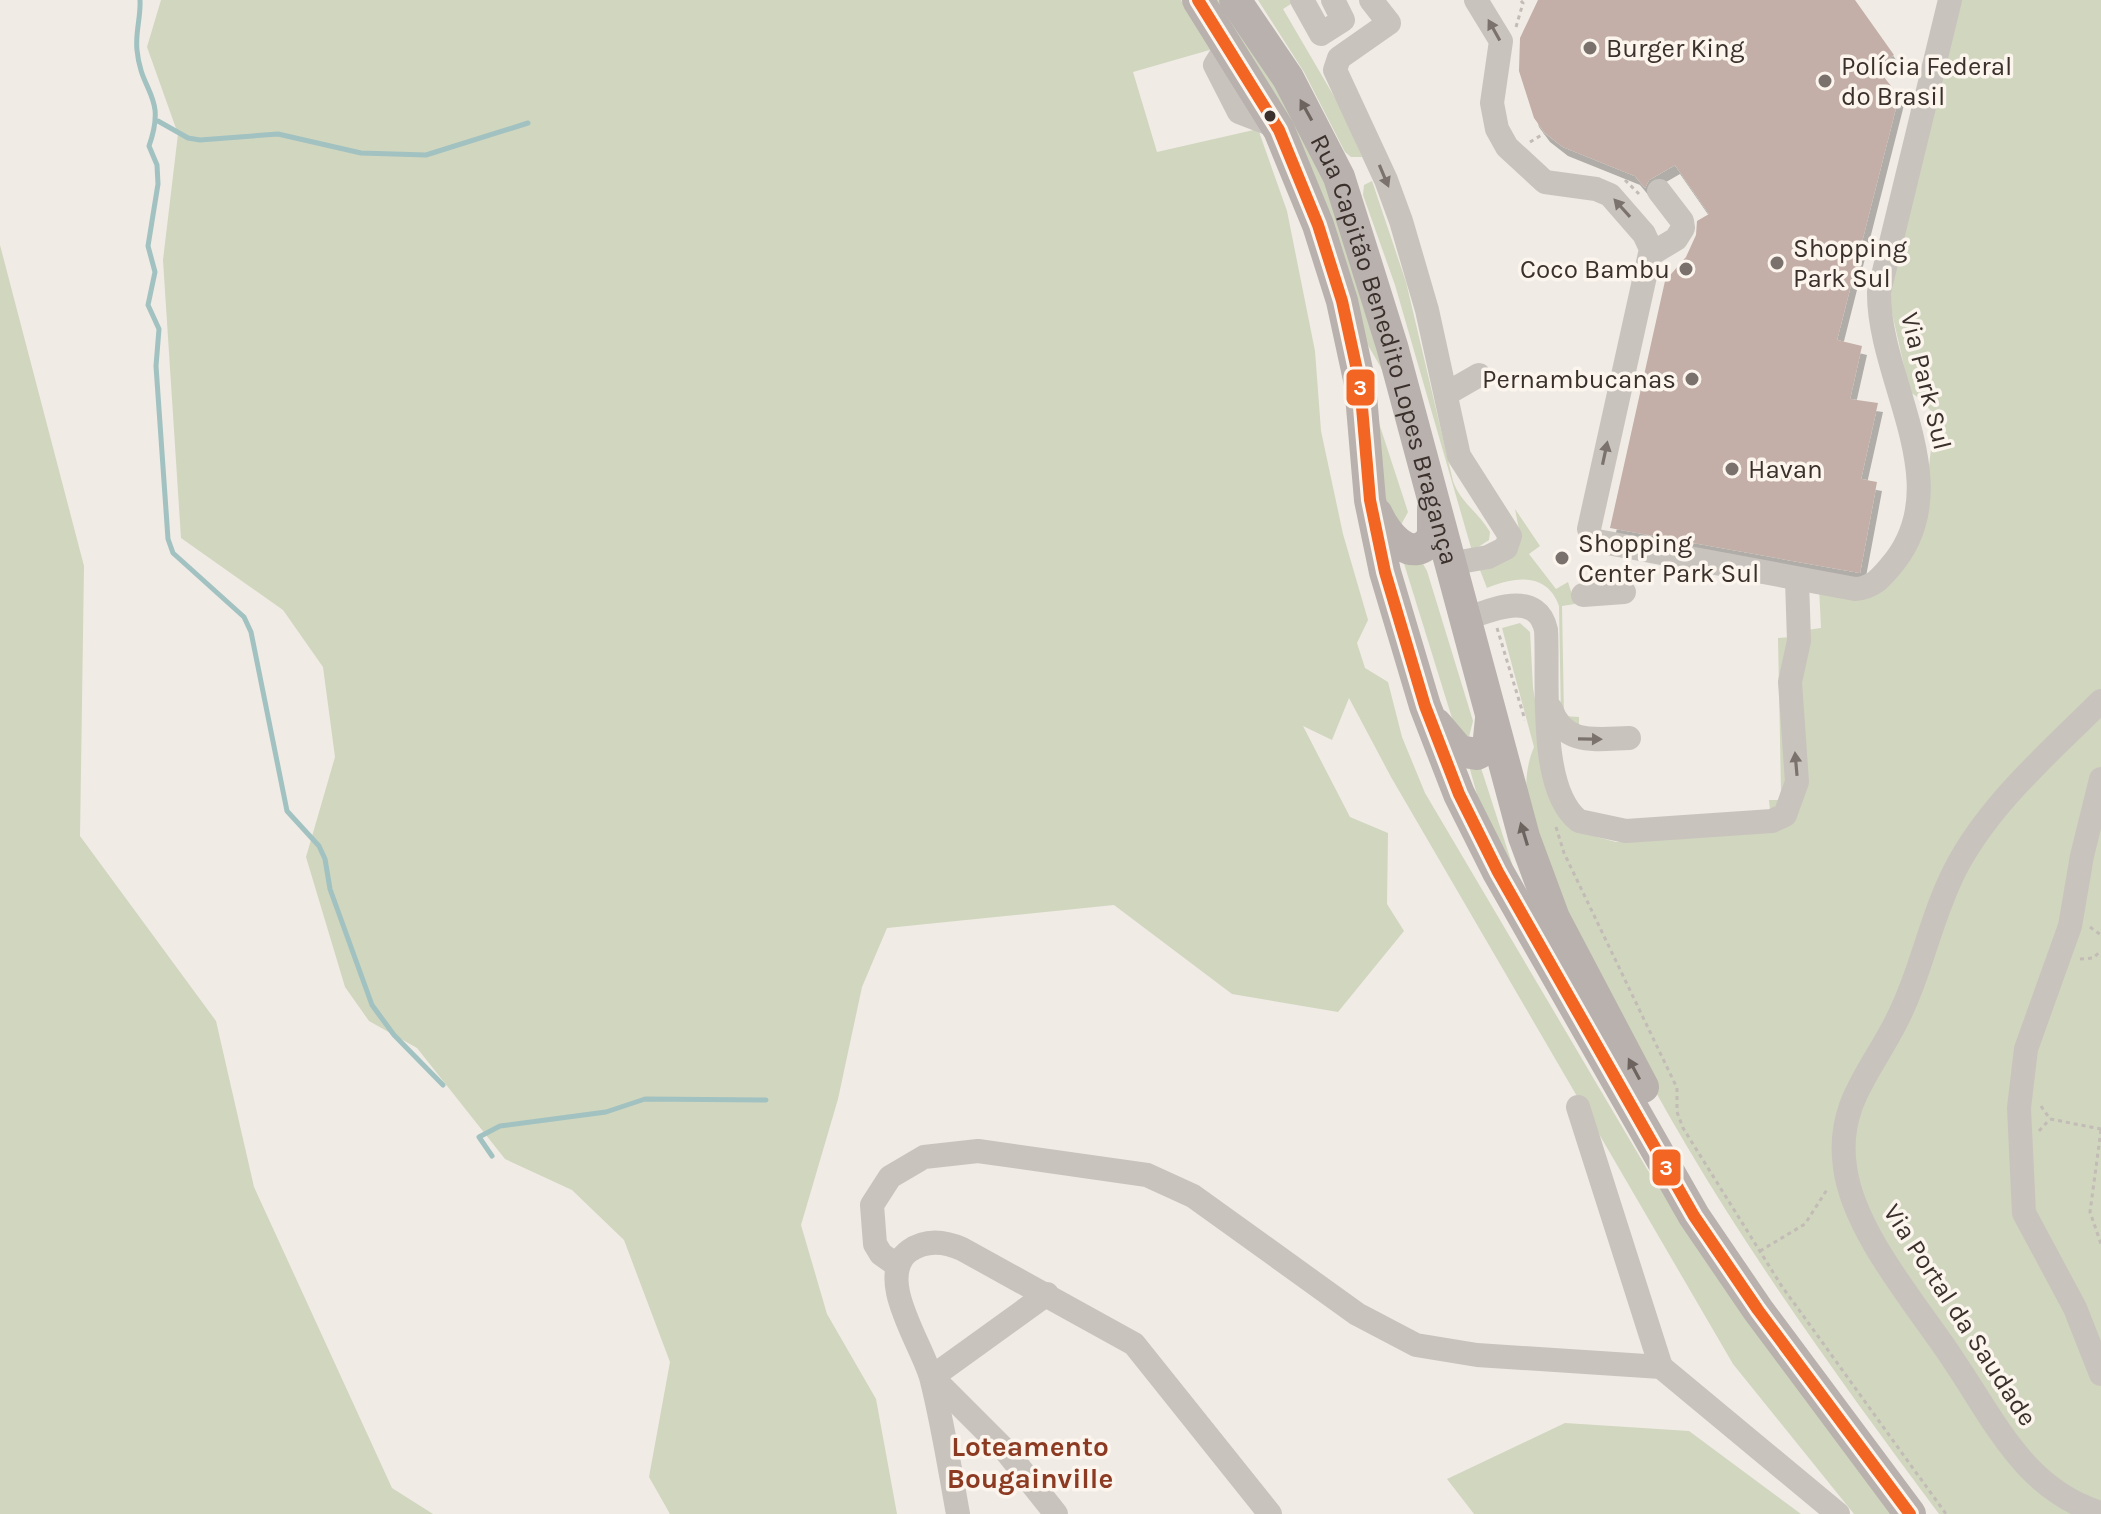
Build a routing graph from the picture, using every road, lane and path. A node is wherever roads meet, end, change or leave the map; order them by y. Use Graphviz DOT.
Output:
graph roads {
  1 [pos="1198,0"];
  2 [pos="1235,0"];
  3 [pos="1302,0"];
  4 [pos="1316,0"];
  5 [pos="1333,0"];
  6 [pos="1371,0"];
  7 [pos="1476,0"];
  8 [pos="1520,0"];
  9 [pos="1950,0"];
  10 [pos="1335,27"];
  11 [pos="1514,35"];
  12 [pos="1545,133"];
  13 [pos="1525,137"];
  14 [pos="1530,142"];
  15 [pos="1538,152"];
  16 [pos="1659,191"];
  17 [pos="1651,254"];
  18 [pos="1479,375"];
  19 [pos="1450,417"];
  20 [pos="1370,500"];
  21 [pos="1432,503"];
  22 [pos="1449,564"];
  23 [pos="1797,580"];
  24 [pos="1624,592"];
  25 [pos="1583,595"];
  26 [pos="1540,615"];
  27 [pos="1465,619"];
  28 [pos="2101,701"];
  29 [pos="1425,706"];
  30 [pos="1491,719"];
  31 [pos="1553,734"];
  32 [pos="1629,738"];
  33 [pos="2101,779"];
  34 [pos="2019,1097"];
  35 [pos="1578,1107"];
  36 [pos="2101,1129"];
  37 [pos="1830,1182"];
  38 [pos="2101,1244"];
  39 [pos="898,1266"];
  40 [pos="1047,1294"];
  41 [pos="1661,1367"];
  42 [pos="2101,1374"];
  43 [pos="932,1377"];
  44 [pos="2101,1513"];
  45 [pos="958,1514"];
  46 [pos="1056,1514"];
  47 [pos="1270,1514"];
  48 [pos="1838,1514"];
  49 [pos="1910,1514"];
  50 [pos="1931,1514"];
  51 [pos="1946,1514"];
  1 -- 20 [label="main road"];
  21 -- 2 [label="main road, Rua Capitão Benedito Lopes Bragança, one-way"];
  3 -- 10 [label="street"];
  4 -- 10 [label="street"];
  5 -- 10 [label="street"];
  6 -- 19 [label="street, one-way"];
  17 -- 7 [label="street, one-way"];
  8 -- 11 [label="path"];
  9 -- 23 [label="street, Via Park Sul"];
  12 -- 14 [label="path"];
  13 -- 14 [label="path"];
  14 -- 15 [label="path"];
  16 -- 17 [label="street"];
  23 -- 17 [label="street, Via Park Sul, one-way"];
  18 -- 19 [label="street"];
  19 -- 22 [label="street"];
  20 -- 21 [label="main road"];
  20 -- 29 [label="main road"];
  21 -- 22 [label="main road, Rua Capitão Benedito Lopes Bragança"];
  22 -- 27 [label="main road, Rua Capitão Benedito Lopes Bragança"];
  31 -- 23 [label="street, one-way"];
  24 -- 25 [label="street"];
  26 -- 27 [label="street"];
  26 -- 31 [label="street"];
  26 -- 31 [label="street"];
  27 -- 30 [label="main road, Rua Capitão Benedito Lopes Bragança"];
  28 -- 44 [label="street, Via Portal da Saudade"];
  29 -- 30 [label="main road"];
  29 -- 49 [label="main road"];
  50 -- 30 [label="main road, Rua Capitão Benedito Lopes Bragança, one-way"];
  31 -- 32 [label="street, one-way"];
  33 -- 34 [label="street"];
  34 -- 36 [label="path"];
  34 -- 42 [label="street"];
  35 -- 41 [label="street"];
  36 -- 38 [label="path"];
  37 -- 51 [label="path"];
  39 -- 40 [label="street"];
  39 -- 41 [label="street"];
  39 -- 43 [label="street"];
  40 -- 43 [label="street"];
  40 -- 47 [label="street"];
  41 -- 48 [label="street"];
  43 -- 45 [label="street"];
  43 -- 46 [label="street"];
}
